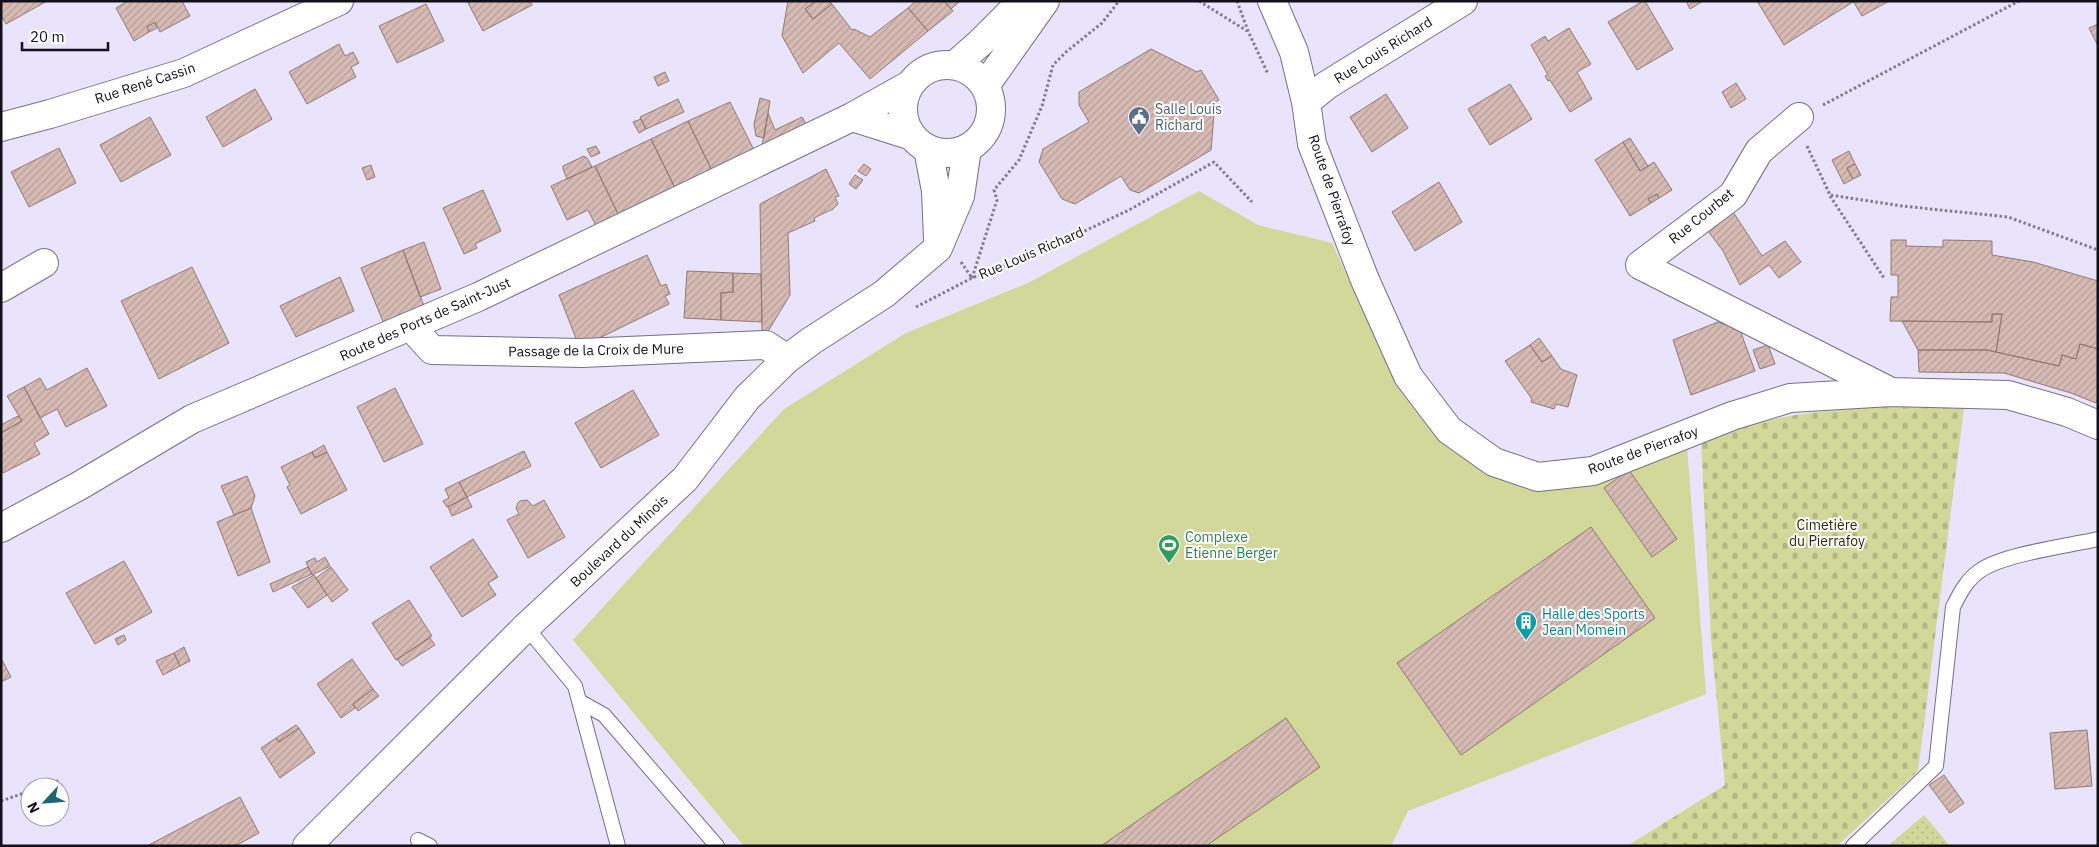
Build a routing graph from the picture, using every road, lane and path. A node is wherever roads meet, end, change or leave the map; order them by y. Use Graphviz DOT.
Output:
graph roads {
  1 [pos="339,1"];
  2 [pos="1022,1"];
  3 [pos="1045,1"];
  4 [pos="1119,1"];
  5 [pos="1199,1"];
  6 [pos="1272,1"];
  7 [pos="1463,1"];
  8 [pos="2019,1"];
  9 [pos="1248,31"];
  10 [pos="955,65"];
  11 [pos="911,84"];
  12 [pos="985,86"];
  13 [pos="1306,102"];
  14 [pos="852,117"];
  15 [pos="1800,117"];
  16 [pos="1,126"];
  17 [pos="920,142"];
  18 [pos="967,149"];
  19 [pos="1830,195"];
  20 [pos="1252,202"];
  21 [pos="938,248"];
  22 [pos="2098,250"];
  23 [pos="44,263"];
  24 [pos="972,278"];
  25 [pos="1884,278"];
  26 [pos="1,288"];
  27 [pos="914,307"];
  28 [pos="411,327"];
  29 [pos="787,359"];
  30 [pos="1891,392"];
  31 [pos="2098,425"];
  32 [pos="1,528"];
  33 [pos="2098,539"];
  34 [pos="526,627"];
  35 [pos="579,701"];
  36 [pos="20,794"];
  37 [pos="1,801"];
  38 [pos="307,846"];
  39 [pos="618,846"];
  40 [pos="717,846"];
  41 [pos="1853,846"];
  1 -- 16 [label="street, Rue René Cassin"];
  2 -- 10 [label="street"];
  3 -- 12 [label="street"];
  4 -- 24 [label="path"];
  5 -- 9 [label="path"];
  6 -- 13 [label="street, Route de Pierrafoy"];
  7 -- 13 [label="street, Rue Louis Richard"];
  8 -- 15 [label="path"];
  10 -- 11 [label="street"];
  10 -- 12 [label="street"];
  11 -- 14 [label="street, Route des Ports de Saint-Just"];
  11 -- 17 [label="street"];
  12 -- 18 [label="street"];
  13 -- 30 [label="street, Route de Pierrafoy"];
  14 -- 17 [label="street"];
  14 -- 28 [label="street, Route des Ports de Saint-Just"];
  15 -- 19 [label="path"];
  15 -- 30 [label="street, Rue Courbet"];
  17 -- 18 [label="street"];
  17 -- 21 [label="street"];
  18 -- 21 [label="street, Boulevard du Minois"];
  19 -- 22 [label="path"];
  19 -- 25 [label="path"];
  20 -- 24 [label="path, Rue Louis Richard"];
  21 -- 29 [label="street, Boulevard du Minois"];
  23 -- 26 [label="street"];
  24 -- 27 [label="path, Rue Louis Richard"];
  28 -- 29 [label="street, Passage de la Croix de Mure"];
  28 -- 32 [label="street, Route des Ports de Saint-Just"];
  29 -- 34 [label="street, Boulevard du Minois"];
  30 -- 31 [label="street, Route de Pierrafoy"];
  33 -- 41 [label="lane"];
  34 -- 35 [label="lane"];
  34 -- 38 [label="street, Boulevard du Minois"];
  35 -- 39 [label="lane"];
  35 -- 40 [label="lane"];
  36 -- 37 [label="path"];
}
